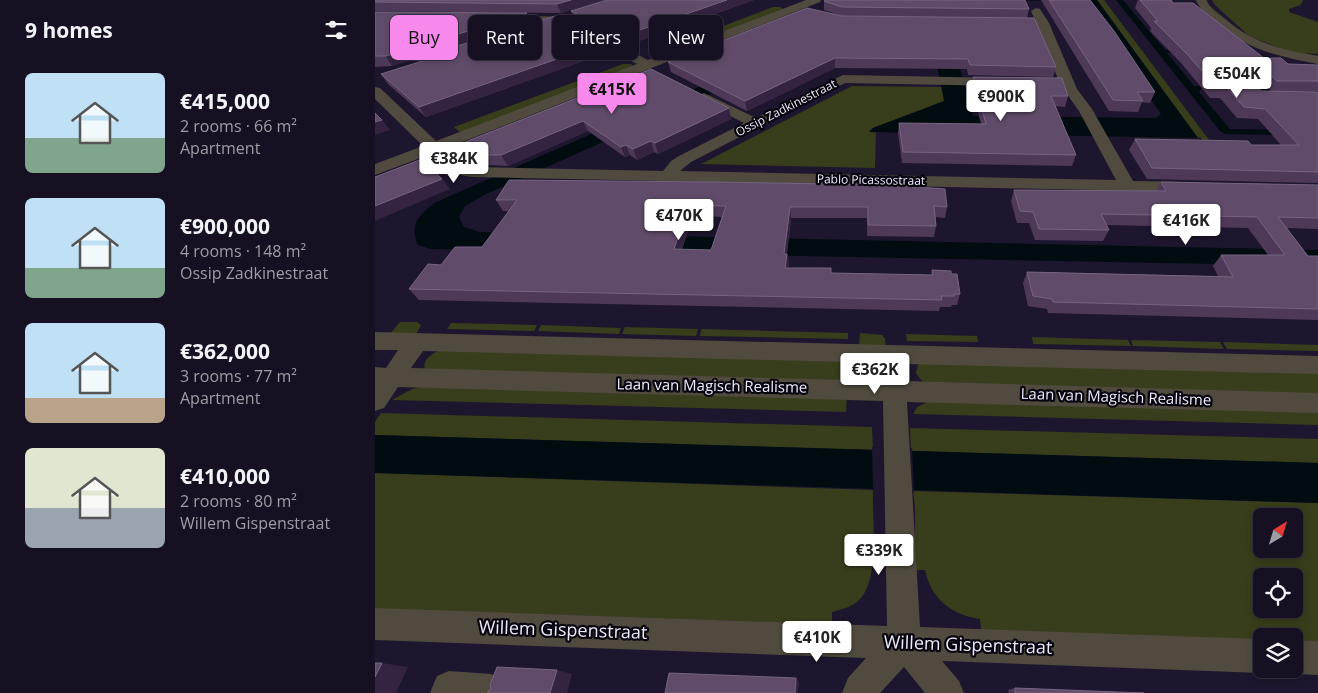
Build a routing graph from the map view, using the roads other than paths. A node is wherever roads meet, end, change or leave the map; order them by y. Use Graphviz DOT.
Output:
graph roads {
  1 [pos="1201,0"];
  2 [pos="789,3"];
  3 [pos="815,7"];
  4 [pos="1034,8"];
  5 [pos="579,14"];
  6 [pos="575,15"];
  7 [pos="993,22"];
  8 [pos="1043,23"];
  9 [pos="639,56"];
  10 [pos="629,60"];
  11 [pos="638,60"];
  12 [pos="1318,60"];
  13 [pos="655,70"];
  14 [pos="1067,83"];
  15 [pos="691,90"];
  16 [pos="375,91"];
  17 [pos="487,113"];
  18 [pos="755,123"];
  19 [pos="441,130"];
  20 [pos="428,142"];
  21 [pos="407,143"];
  22 [pos="375,170"];
  23 [pos="668,176"];
  24 [pos="1127,186"];
  25 [pos="1205,188"];
  26 [pos="375,341"];
  27 [pos="417,342"];
  28 [pos="893,355"];
  29 [pos="1318,365"];
  30 [pos="383,378"];
  31 [pos="894,390"];
  32 [pos="375,401"];
  33 [pos="1318,403"];
  34 [pos="375,624"];
  35 [pos="904,642"];
  36 [pos="1253,656"];
  37 [pos="1303,657"];
  38 [pos="1318,658"];
  39 [pos="491,690"];
  40 [pos="447,693"];
  41 [pos="859,693"];
  42 [pos="947,693"];
  1 -- 12 [label="street"];
  2 -- 3 [label="street"];
  2 -- 9 [label="street"];
  2 -- 13 [label="street"];
  4 -- 8 [label="street"];
  5 -- 6 [label="street"];
  7 -- 8 [label="street"];
  8 -- 14 [label="street"];
  10 -- 17 [label="street"];
  11 -- 13 [label="street"];
  13 -- 20 [label="street"];
  14 -- 18 [label="street, Ossip Zadkinestraat"];
  14 -- 24 [label="street"];
  15 -- 18 [label="street"];
  16 -- 20 [label="street, Pablo Picassostraat"];
  18 -- 23 [label="street, Ossip Zadkinestraat"];
  19 -- 20 [label="street"];
  20 -- 21 [label="street"];
  20 -- 22 [label="street"];
  20 -- 23 [label="street, Pablo Picassostraat"];
  23 -- 24 [label="street, Pablo Picassostraat"];
  24 -- 25 [label="street, Pablo Picassostraat"];
  26 -- 27 [label="street"];
  27 -- 28 [label="street"];
  27 -- 30 [label="street"];
  28 -- 29 [label="street"];
  28 -- 31 [label="street"];
  30 -- 31 [label="street, Laan van Magisch Realisme"];
  30 -- 32 [label="street"];
  31 -- 33 [label="street, Laan van Magisch Realisme"];
  31 -- 35 [label="street"];
  34 -- 35 [label="street, Willem Gispenstraat"];
  35 -- 36 [label="street, Willem Gispenstraat"];
  35 -- 41 [label="street"];
  35 -- 42 [label="street"];
  37 -- 38 [label="street"];
  39 -- 40 [label="street"];
}
